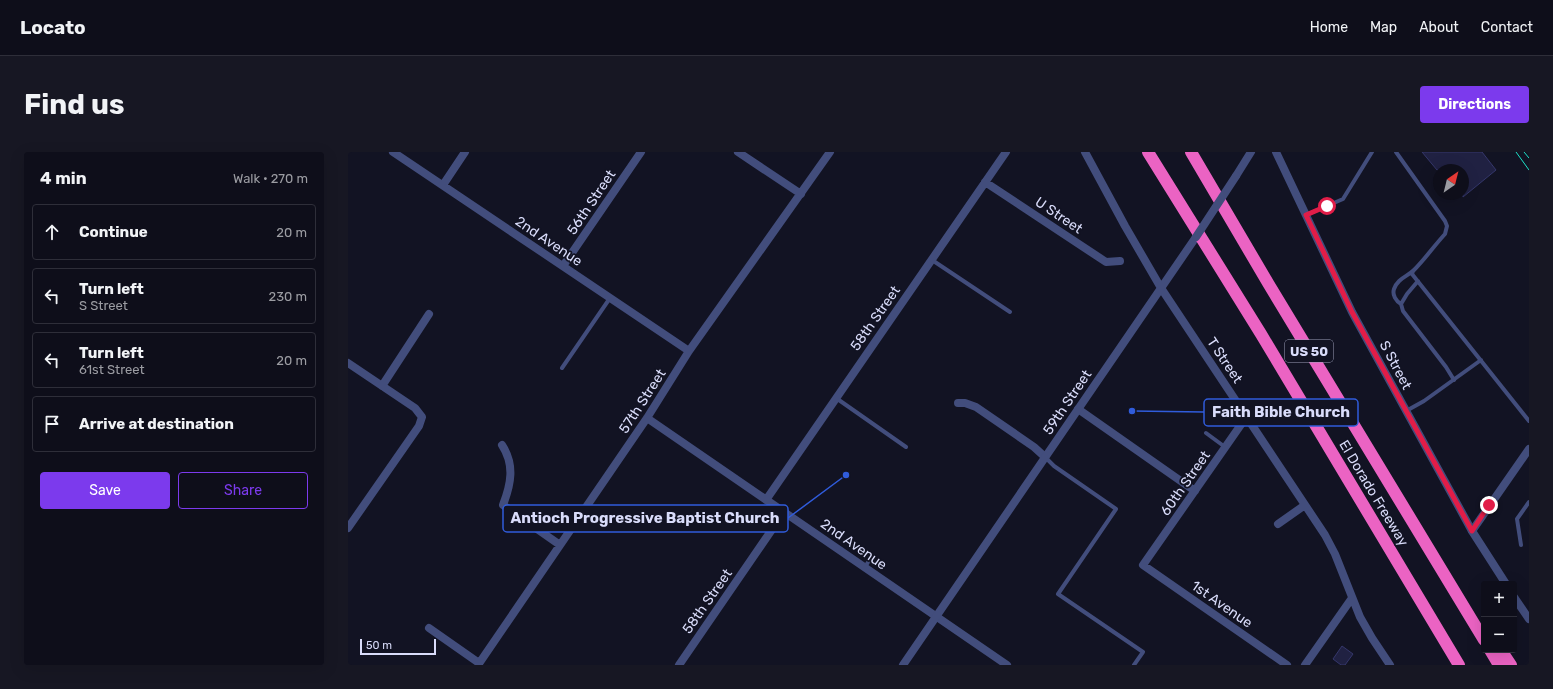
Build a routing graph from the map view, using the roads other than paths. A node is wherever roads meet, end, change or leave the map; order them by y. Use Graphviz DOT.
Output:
graph roads {
  1 [pos="394,152"];
  2 [pos="465,152"];
  3 [pos="641,152"];
  4 [pos="738,152"];
  5 [pos="830,152"];
  6 [pos="1006,152"];
  7 [pos="1085,152"];
  8 [pos="1148,152"];
  9 [pos="1191,152"];
  10 [pos="1251,152"];
  11 [pos="1276,152"];
  12 [pos="1372,152"];
  13 [pos="1396,152"];
  14 [pos="985,182"];
  15 [pos="443,185"];
  16 [pos="801,194"];
  17 [pos="1306,215"];
  18 [pos="932,260"];
  19 [pos="1120,262"];
  20 [pos="563,266"];
  21 [pos="1413,271"];
  22 [pos="1418,281"];
  23 [pos="1161,288"];
  24 [pos="610,298"];
  25 [pos="1401,304"];
  26 [pos="1010,312"];
  27 [pos="429,314"];
  28 [pos="689,352"];
  29 [pos="1481,360"];
  30 [pos="348,363"];
  31 [pos="562,368"];
  32 [pos="1454,380"];
  33 [pos="382,386"];
  34 [pos="836,398"];
  35 [pos="958,403"];
  36 [pos="1078,409"];
  37 [pos="1406,411"];
  38 [pos="1247,416"];
  39 [pos="647,418"];
  40 [pos="1529,421"];
  41 [pos="1206,433"];
  42 [pos="502,445"];
  43 [pos="906,447"];
  44 [pos="1225,447"];
  45 [pos="1529,448"];
  46 [pos="1045,457"];
  47 [pos="1195,491"];
  48 [pos="766,500"];
  49 [pos="1529,502"];
  50 [pos="1305,505"];
  51 [pos="784,512"];
  52 [pos="1278,524"];
  53 [pos="348,528"];
  54 [pos="1472,531"];
  55 [pos="1521,545"];
  56 [pos="560,546"];
  57 [pos="1429,549"];
  58 [pos="870,559"];
  59 [pos="1143,565"];
  60 [pos="865,567"];
  61 [pos="1504,581"];
  62 [pos="1352,598"];
  63 [pos="1517,601"];
  64 [pos="936,616"];
  65 [pos="1529,619"];
  66 [pos="1481,622"];
  67 [pos="429,628"];
  68 [pos="1481,635"];
  69 [pos="1492,653"];
  70 [pos="1503,653"];
  71 [pos="478,664"];
  72 [pos="679,665"];
  73 [pos="903,665"];
  74 [pos="1007,665"];
  75 [pos="1134,665"];
  76 [pos="1287,665"];
  77 [pos="1305,665"];
  78 [pos="1390,665"];
  79 [pos="1459,665"];
  80 [pos="1499,665"];
  81 [pos="1511,665"];
  1 -- 15 [label="street, 2nd Avenue"];
  2 -- 15 [label="street"];
  3 -- 20 [label="street, 56th Street"];
  4 -- 16 [label="street"];
  5 -- 16 [label="street, 57th Street"];
  6 -- 14 [label="street, 58th Street"];
  7 -- 23 [label="street, T Street"];
  8 -- 79 [label="highway, El Dorado Freeway / US 50"];
  9 -- 57 [label="highway, El Dorado Freeway / US 50"];
  10 -- 23 [label="street, 59th Street, bridge"];
  11 -- 17 [label="street, S Street"];
  12 -- 17 [label="lane"];
  13 -- 21 [label="lane"];
  14 -- 18 [label="street, 58th Street"];
  14 -- 19 [label="street, U Street"];
  15 -- 20 [label="street, 2nd Avenue"];
  16 -- 28 [label="street, 57th Street"];
  17 -- 37 [label="street, S Street"];
  18 -- 26 [label="lane"];
  18 -- 34 [label="street, 58th Street"];
  20 -- 24 [label="street, 2nd Avenue"];
  21 -- 22 [label="lane"];
  21 -- 25 [label="lane"];
  22 -- 25 [label="lane"];
  22 -- 29 [label="lane"];
  23 -- 36 [label="street, 59th Street"];
  23 -- 38 [label="street, T Street"];
  24 -- 28 [label="street, 2nd Avenue"];
  24 -- 31 [label="lane"];
  25 -- 32 [label="lane"];
  27 -- 33 [label="street"];
  28 -- 39 [label="street, 57th Street"];
  29 -- 32 [label="lane"];
  29 -- 40 [label="lane"];
  30 -- 33 [label="street"];
  32 -- 37 [label="lane"];
  33 -- 53 [label="street"];
  34 -- 43 [label="lane"];
  34 -- 48 [label="street, 58th Street"];
  35 -- 46 [label="street"];
  36 -- 46 [label="street, 59th Street"];
  36 -- 47 [label="street"];
  37 -- 54 [label="street, S Street"];
  38 -- 44 [label="street, 60th Street"];
  38 -- 50 [label="street, T Street"];
  39 -- 48 [label="street, 2nd Avenue"];
  39 -- 56 [label="street, 57th Street"];
  41 -- 44 [label="lane"];
  42 -- 56 [label="street"];
  44 -- 47 [label="street, 60th Street"];
  45 -- 54 [label="street"];
  46 -- 64 [label="street, 59th Street"];
  46 -- 75 [label="lane"];
  47 -- 59 [label="street, 60th Street"];
  48 -- 51 [label="street, 2nd Avenue"];
  49 -- 55 [label="lane"];
  50 -- 52 [label="street"];
  50 -- 62 [label="street, T Street"];
  51 -- 60 [label="street, 2nd Avenue"];
  51 -- 72 [label="street, 58th Street"];
  54 -- 61 [label="street, S Street"];
  56 -- 71 [label="street, 57th Street"];
  57 -- 66 [label="highway"];
  57 -- 68 [label="highway, El Dorado Freeway / US 50"];
  58 -- 60 [label="lane"];
  59 -- 76 [label="street, 1st Avenue"];
  60 -- 64 [label="street, 2nd Avenue"];
  62 -- 77 [label="street"];
  62 -- 78 [label="street, T Street"];
  63 -- 65 [label="street"];
  64 -- 73 [label="street, 59th Street"];
  64 -- 74 [label="street, 2nd Avenue"];
  67 -- 71 [label="street"];
  69 -- 80 [label="highway"];
  70 -- 81 [label="highway"];
}
